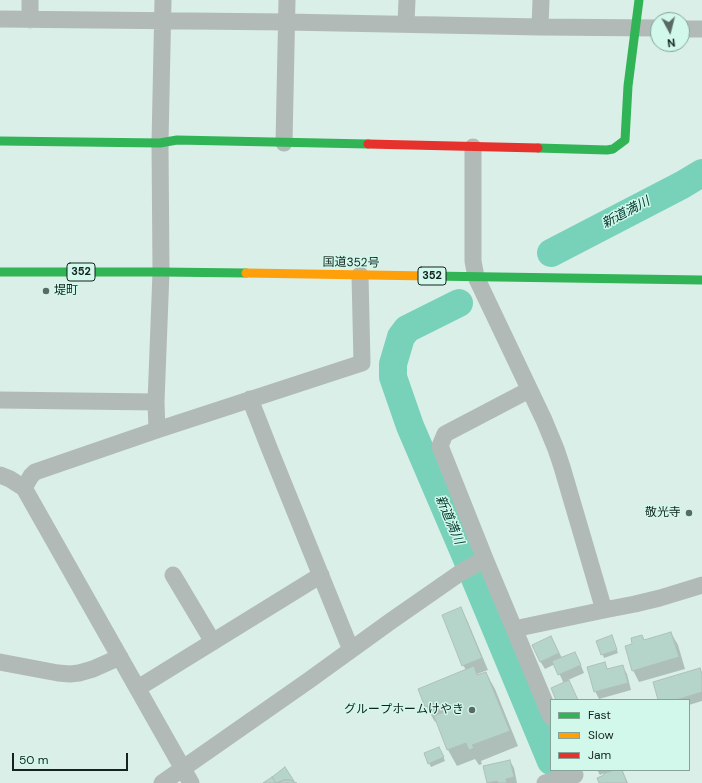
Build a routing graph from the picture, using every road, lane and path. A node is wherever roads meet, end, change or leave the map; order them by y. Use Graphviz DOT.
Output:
graph roads {
  1 [pos="30,0"];
  2 [pos="163,0"];
  3 [pos="286,0"];
  4 [pos="406,0"];
  5 [pos="541,0"];
  6 [pos="639,0"];
  7 [pos="0,19"];
  8 [pos="30,20"];
  9 [pos="162,21"];
  10 [pos="286,22"];
  11 [pos="406,24"];
  12 [pos="540,27"];
  13 [pos="636,27"];
  14 [pos="650,28"];
  15 [pos="690,29"];
  16 [pos="702,29"];
  17 [pos="0,141"];
  18 [pos="160,143"];
  19 [pos="284,143"];
  20 [pos="472,147"];
  21 [pos="0,272"];
  22 [pos="161,272"];
  23 [pos="360,275"];
  24 [pos="476,277"];
  25 [pos="702,280"];
  26 [pos="529,390"];
  27 [pos="250,399"];
  28 [pos="0,400"];
  29 [pos="156,402"];
  30 [pos="157,430"];
  31 [pos="0,475"];
  32 [pos="24,488"];
  33 [pos="483,560"];
  34 [pos="173,575"];
  35 [pos="321,575"];
  36 [pos="702,585"];
  37 [pos="604,610"];
  38 [pos="514,629"];
  39 [pos="212,642"];
  40 [pos="351,650"];
  41 [pos="120,657"];
  42 [pos="0,662"];
  43 [pos="138,688"];
  44 [pos="550,715"];
  45 [pos="187,776"];
  46 [pos="573,776"];
  47 [pos="162,783"];
  48 [pos="545,783"];
  1 -- 8 [label="street"];
  2 -- 9 [label="street"];
  3 -- 10 [label="street"];
  4 -- 11 [label="street"];
  5 -- 12 [label="street"];
  6 -- 13 [label="main road"];
  7 -- 8 [label="street"];
  8 -- 9 [label="street"];
  9 -- 10 [label="street"];
  9 -- 18 [label="street"];
  10 -- 11 [label="street"];
  10 -- 19 [label="street"];
  11 -- 12 [label="street"];
  12 -- 13 [label="street"];
  13 -- 14 [label="street"];
  13 -- 20 [label="main road"];
  15 -- 16 [label="street"];
  17 -- 18 [label="main road"];
  18 -- 19 [label="main road"];
  18 -- 22 [label="street"];
  19 -- 20 [label="main road"];
  20 -- 24 [label="street"];
  21 -- 22 [label="main road, 国道352号 / 352"];
  22 -- 23 [label="main road, 国道352号 / 352"];
  22 -- 29 [label="street"];
  23 -- 24 [label="main road, 国道352号 / 352"];
  23 -- 27 [label="street"];
  24 -- 25 [label="main road, 国道352号 / 352"];
  24 -- 26 [label="street"];
  26 -- 33 [label="street"];
  26 -- 37 [label="street"];
  27 -- 30 [label="street"];
  27 -- 35 [label="street"];
  28 -- 29 [label="street"];
  29 -- 30 [label="street"];
  30 -- 32 [label="street"];
  31 -- 32 [label="street"];
  32 -- 41 [label="street"];
  33 -- 38 [label="street"];
  33 -- 40 [label="street"];
  34 -- 39 [label="street"];
  35 -- 39 [label="street"];
  35 -- 40 [label="street"];
  36 -- 37 [label="street"];
  37 -- 38 [label="street"];
  38 -- 44 [label="street"];
  39 -- 43 [label="street"];
  40 -- 45 [label="street"];
  41 -- 42 [label="street"];
  41 -- 43 [label="street"];
  43 -- 45 [label="street"];
  45 -- 47 [label="street"];
  46 -- 48 [label="street"];
}
